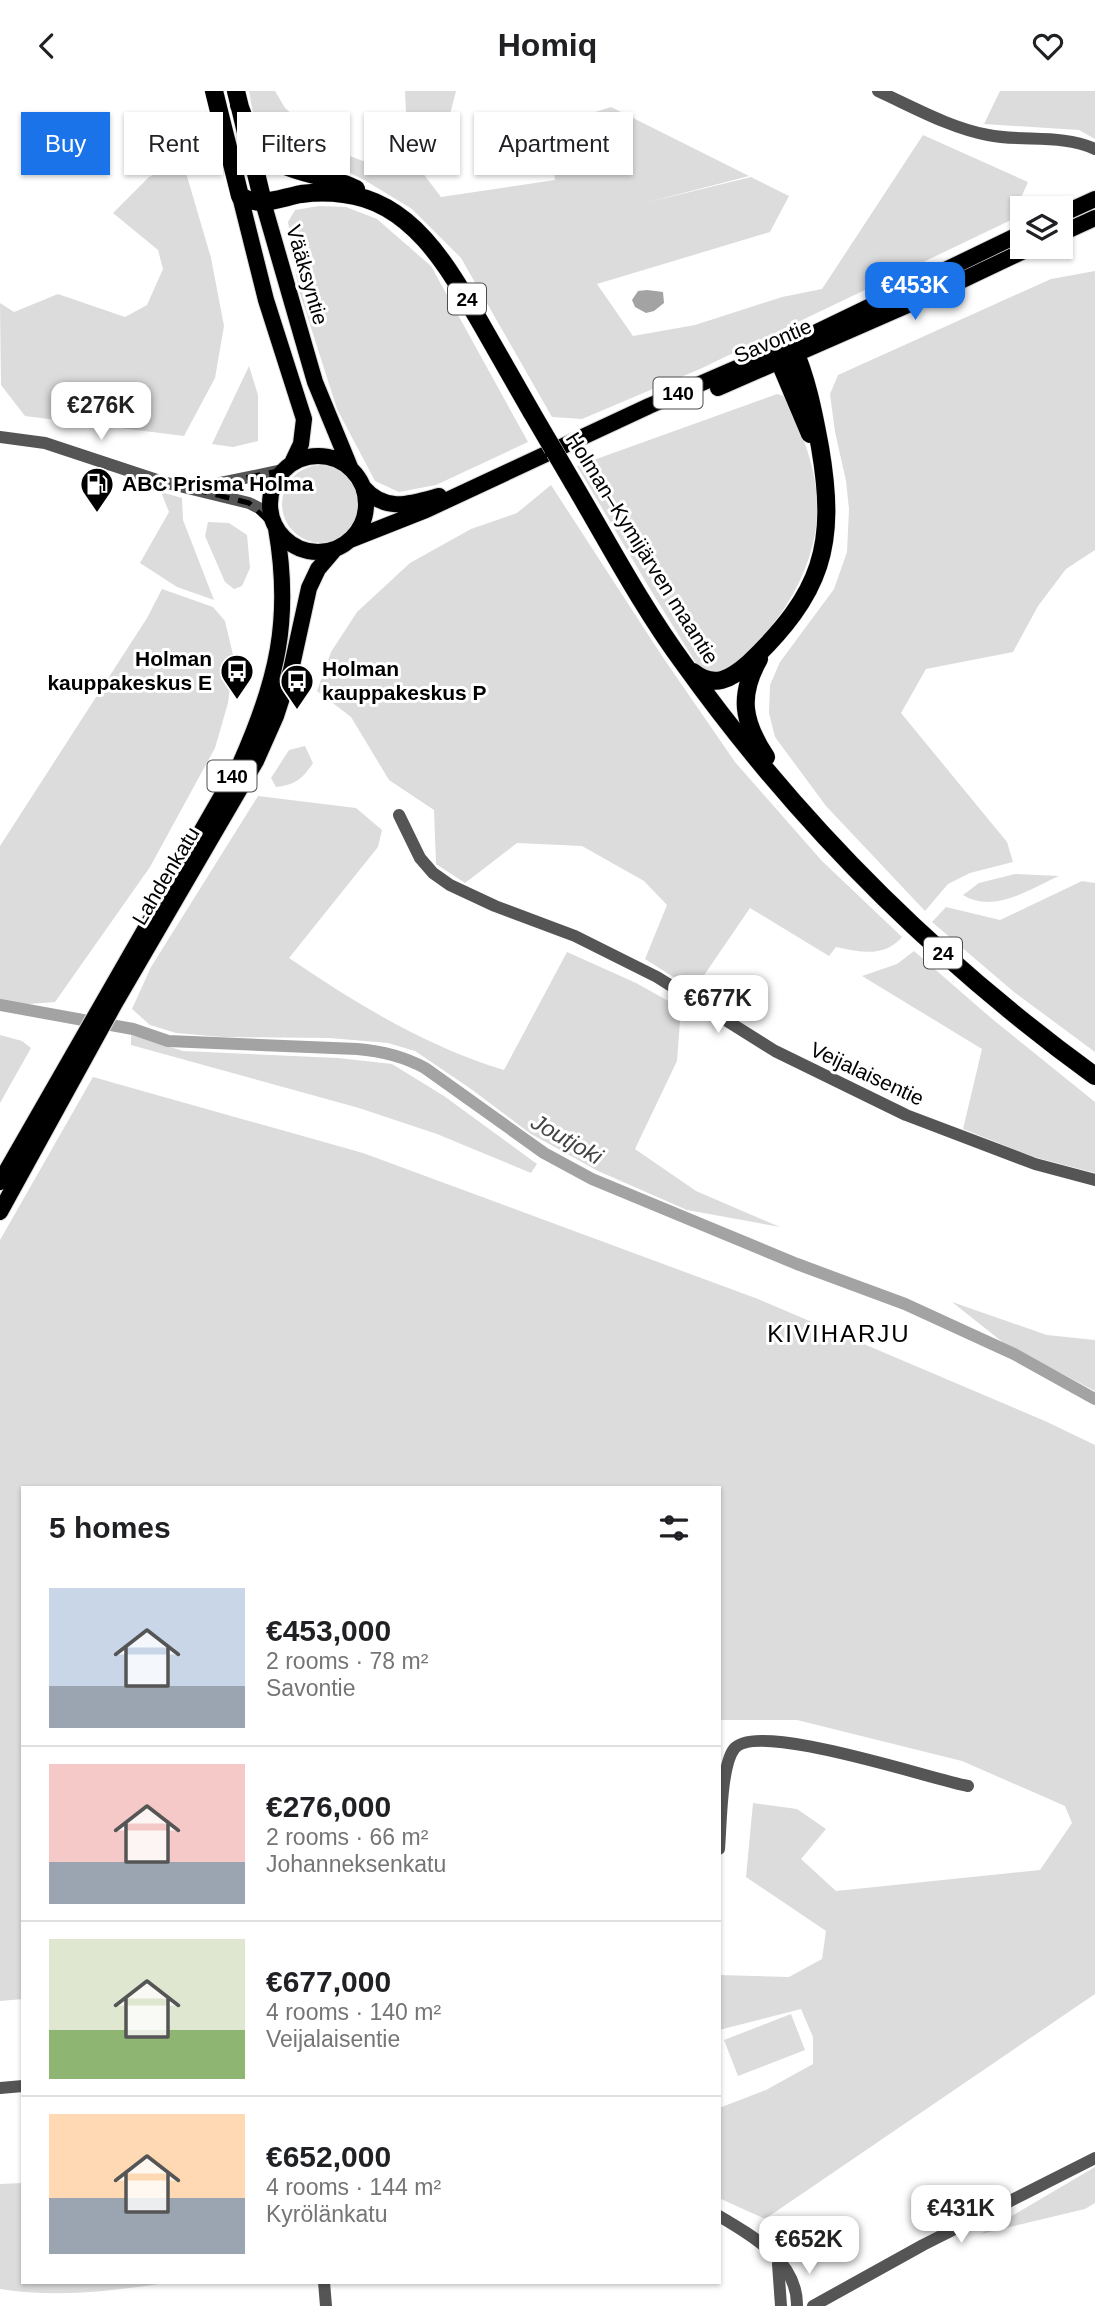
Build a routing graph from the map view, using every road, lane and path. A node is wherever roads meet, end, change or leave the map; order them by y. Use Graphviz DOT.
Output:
graph roads {
  1 [pos="214,91"];
  2 [pos="878,91"];
  3 [pos="237,98"];
  4 [pos="1072,143"];
  5 [pos="1095,149"];
  6 [pos="1095,157"];
  7 [pos="240,196"];
  8 [pos="1095,199"];
  9 [pos="263,202"];
  10 [pos="380,203"];
  11 [pos="1073,209"];
  12 [pos="1095,218"];
  13 [pos="1073,228"];
  14 [pos="1010,239"];
  15 [pos="1010,256"];
  16 [pos="786,353"];
  17 [pos="0,437"];
  18 [pos="288,466"];
  19 [pos="350,467"];
  20 [pos="482,484"];
  21 [pos="363,487"];
  22 [pos="193,489"];
  23 [pos="274,524"];
  24 [pos="350,540"];
  25 [pos="335,549"];
  26 [pos="768,644"];
  27 [pos="683,663"];
  28 [pos="399,815"];
  29 [pos="804,815"];
  30 [pos="109,1001"];
  31 [pos="76,1062"];
  32 [pos="1095,1076"];
  33 [pos="1095,1180"];
  34 [pos="0,1182"];
  35 [pos="0,1212"];
  36 [pos="968,1786"];
  37 [pos="721,1822"];
  38 [pos="21,2086"];
  39 [pos="0,2088"];
  40 [pos="1095,2158"];
  41 [pos="721,2217"];
  42 [pos="778,2260"];
  43 [pos="324,2284"];
  44 [pos="326,2306"];
  45 [pos="781,2306"];
  46 [pos="797,2306"];
  47 [pos="813,2306"];
  1 -- 7 [label="highway"];
  2 -- 4 [label="street"];
  3 -- 9 [label="highway, Vääksyntie / 24"];
  3 -- 10 [label="highway, 24"];
  4 -- 5 [label="street"];
  4 -- 6 [label="street"];
  7 -- 9 [label="highway, Holman–Kymijärven maantie / 24"];
  7 -- 18 [label="main road, 140"];
  8 -- 11 [label="main road"];
  9 -- 10 [label="highway, Holman–Kymijärven maantie / 24"];
  9 -- 19 [label="main road, Vääksyntie / 24"];
  10 -- 27 [label="highway, Holman–Kymijärven maantie / 24, bridge"];
  12 -- 13 [label="main road"];
  14 -- 16 [label="main road, Savontie / 140"];
  15 -- 16 [label="main road, Savontie / 140"];
  16 -- 20 [label="main road, Savontie / 140"];
  16 -- 26 [label="highway"];
  17 -- 22 [label="street"];
  18 -- 19 [label="main road"];
  18 -- 22 [label="street"];
  18 -- 23 [label="main road, 140"];
  19 -- 21 [label="main road, 140"];
  20 -- 21 [label="main road, Savontie / 140"];
  20 -- 24 [label="main road, Savontie / 140"];
  21 -- 24 [label="main road"];
  22 -- 23 [label="street"];
  23 -- 25 [label="main road"];
  23 -- 30 [label="main road, Lahdenkatu / 140"];
  24 -- 25 [label="main road, 140"];
  25 -- 30 [label="main road, Lahdenkatu / 140"];
  26 -- 27 [label="highway"];
  26 -- 29 [label="highway"];
  27 -- 29 [label="highway, Holman–Kymijärven maantie / 24"];
  28 -- 33 [label="street, Veijalaisentie"];
  29 -- 32 [label="highway, Holman–Kymijärven maantie / 24"];
  30 -- 31 [label="main road, Lahdenkatu / 140"];
  31 -- 34 [label="main road, Lahdenkatu"];
  31 -- 35 [label="main road, Lahdenkatu / 140"];
  36 -- 37 [label="street"];
  38 -- 39 [label="street"];
  40 -- 47 [label="street"];
  41 -- 42 [label="street"];
  42 -- 45 [label="street"];
  42 -- 46 [label="street"];
  43 -- 44 [label="street"];
}
